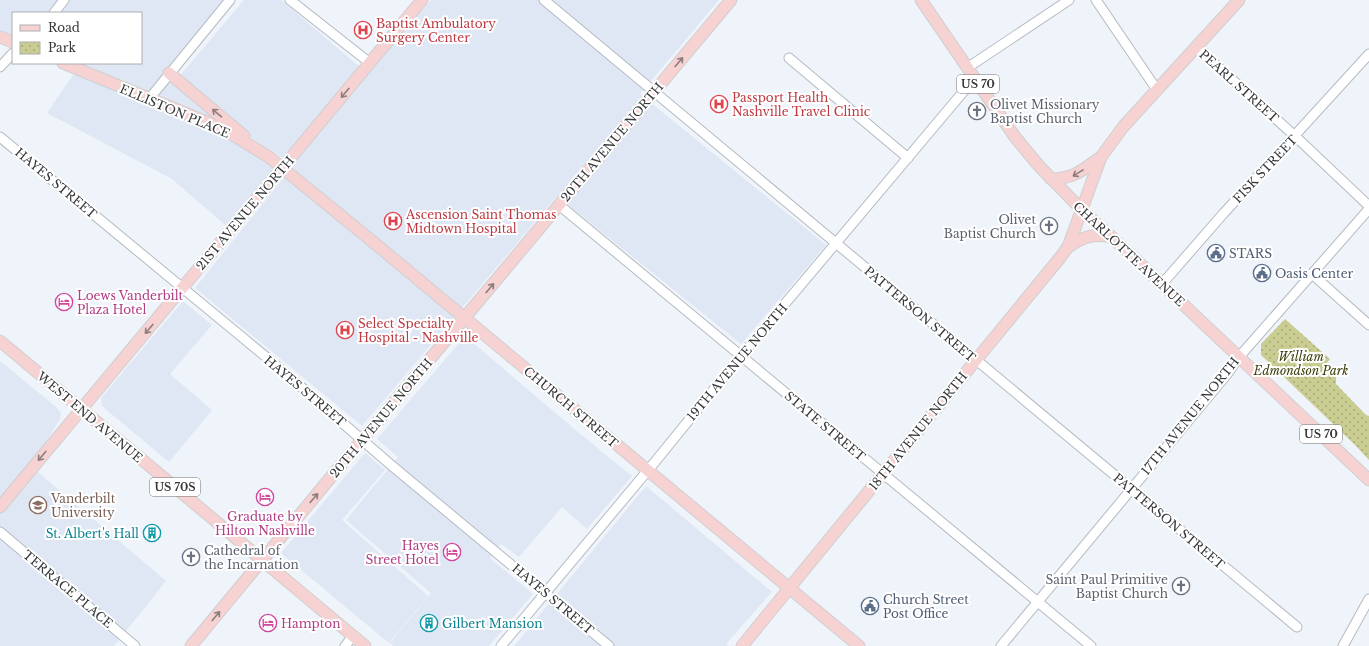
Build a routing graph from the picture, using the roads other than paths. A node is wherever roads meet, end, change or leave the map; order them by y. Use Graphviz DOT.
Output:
graph roads {
  1 [pos="64,0"];
  2 [pos="230,0"];
  3 [pos="290,0"];
  4 [pos="422,0"];
  5 [pos="544,0"];
  6 [pos="731,0"];
  7 [pos="920,0"];
  8 [pos="1069,0"];
  9 [pos="1096,0"];
  10 [pos="1239,0"];
  11 [pos="55,12"];
  12 [pos="0,37"];
  13 [pos="12,42"];
  14 [pos="1196,47"];
  15 [pos="12,54"];
  16 [pos="1369,54"];
  17 [pos="789,58"];
  18 [pos="370,63"];
  19 [pos="65,64"];
  20 [pos="0,67"];
  21 [pos="967,68"];
  22 [pos="169,73"];
  23 [pos="974,79"];
  24 [pos="1157,90"];
  25 [pos="654,92"];
  26 [pos="149,99"];
  27 [pos="0,136"];
  28 [pos="1295,136"];
  29 [pos="268,157"];
  30 [pos="1101,157"];
  31 [pos="908,158"];
  32 [pos="283,168"];
  33 [pos="1051,179"];
  34 [pos="559,205"];
  35 [pos="1369,208"];
  36 [pos="1081,209"];
  37 [pos="1112,237"];
  38 [pos="837,244"];
  39 [pos="1068,247"];
  40 [pos="1312,274"];
  41 [pos="1162,284"];
  42 [pos="183,288"];
  43 [pos="464,318"];
  44 [pos="1369,325"];
  45 [pos="0,341"];
  46 [pos="741,356"];
  47 [pos="1238,357"];
  48 [pos="976,360"];
  49 [pos="81,410"];
  50 [pos="362,440"];
  51 [pos="648,470"];
  52 [pos="883,474"];
  53 [pos="1369,480"];
  54 [pos="1131,489"];
  55 [pos="0,507"];
  56 [pos="0,532"];
  57 [pos="262,560"];
  58 [pos="789,588"];
  59 [pos="545,593"];
  60 [pos="1369,599"];
  61 [pos="1038,602"];
  62 [pos="1297,627"];
  63 [pos="353,636"];
  64 [pos="135,646"];
  65 [pos="191,646"];
  66 [pos="345,646"];
  67 [pos="365,646"];
  68 [pos="501,646"];
  69 [pos="609,646"];
  70 [pos="742,646"];
  71 [pos="859,646"];
  72 [pos="1001,646"];
  73 [pos="1091,646"];
  74 [pos="1343,646"];
  1 -- 11 [label="street"];
  2 -- 22 [label="street"];
  3 -- 18 [label="street"];
  4 -- 18 [label="main road, 21ST AVENUE NORTH"];
  5 -- 25 [label="street, PATTERSON STREET"];
  25 -- 6 [label="main road, 20TH AVENUE NORTH, one-way"];
  7 -- 21 [label="main road, CHARLOTTE AVENUE / US 70"];
  8 -- 21 [label="street"];
  9 -- 24 [label="street"];
  10 -- 14 [label="main road"];
  12 -- 13 [label="main road"];
  14 -- 24 [label="main road"];
  14 -- 28 [label="street, PEARL STREET"];
  15 -- 20 [label="street"];
  16 -- 28 [label="street, FISK STREET"];
  17 -- 31 [label="street"];
  18 -- 32 [label="main road, 21ST AVENUE NORTH, one-way"];
  19 -- 26 [label="main road, ELLISTON PLACE"];
  21 -- 23 [label="main road, CHARLOTTE AVENUE / US 70"];
  22 -- 26 [label="street"];
  29 -- 22 [label="main road, one-way"];
  23 -- 31 [label="street, 19TH AVENUE NORTH"];
  23 -- 33 [label="main road, CHARLOTTE AVENUE / US 70"];
  24 -- 30 [label="main road"];
  25 -- 34 [label="main road, 20TH AVENUE NORTH"];
  25 -- 38 [label="street, PATTERSON STREET"];
  26 -- 29 [label="main road, ELLISTON PLACE"];
  27 -- 42 [label="street, HAYES STREET"];
  28 -- 35 [label="street, PEARL STREET"];
  28 -- 41 [label="street, FISK STREET"];
  29 -- 32 [label="main road, ELLISTON PLACE"];
  30 -- 33 [label="main road, one-way"];
  30 -- 36 [label="main road, 18TH AVENUE NORTH"];
  31 -- 38 [label="street, 19TH AVENUE NORTH"];
  32 -- 42 [label="main road, 21ST AVENUE NORTH"];
  32 -- 43 [label="main road, CHURCH STREET"];
  33 -- 36 [label="main road, CHARLOTTE AVENUE / US 70"];
  43 -- 34 [label="main road, 20TH AVENUE NORTH, one-way"];
  34 -- 46 [label="street, STATE STREET"];
  35 -- 40 [label="street, 17TH AVENUE NORTH"];
  36 -- 37 [label="main road, CHARLOTTE AVENUE / US 70"];
  36 -- 39 [label="main road, 18TH AVENUE NORTH"];
  37 -- 39 [label="main road"];
  37 -- 41 [label="main road, CHARLOTTE AVENUE / US 70"];
  38 -- 46 [label="street, 19TH AVENUE NORTH"];
  38 -- 48 [label="street, PATTERSON STREET"];
  39 -- 48 [label="main road, 18TH AVENUE NORTH"];
  40 -- 44 [label="street"];
  40 -- 47 [label="street, 17TH AVENUE NORTH"];
  41 -- 47 [label="main road, CHARLOTTE AVENUE / US 70"];
  42 -- 49 [label="main road, 21ST AVENUE NORTH, one-way"];
  42 -- 50 [label="street, HAYES STREET"];
  43 -- 50 [label="main road, 20TH AVENUE NORTH"];
  43 -- 51 [label="main road, CHURCH STREET"];
  45 -- 49 [label="main road, WEST END AVENUE / US 70S"];
  46 -- 51 [label="street, 19TH AVENUE NORTH"];
  46 -- 52 [label="street, STATE STREET"];
  47 -- 53 [label="main road, CHARLOTTE AVENUE / US 70"];
  47 -- 54 [label="street, 17TH AVENUE NORTH"];
  48 -- 52 [label="main road, 18TH AVENUE NORTH"];
  48 -- 54 [label="street, PATTERSON STREET"];
  49 -- 55 [label="main road, 21ST AVENUE NORTH, one-way"];
  49 -- 57 [label="main road, WEST END AVENUE / US 70S"];
  57 -- 50 [label="main road, 20TH AVENUE NORTH, one-way"];
  50 -- 59 [label="street, HAYES STREET"];
  51 -- 58 [label="main road, CHURCH STREET"];
  51 -- 59 [label="street, 19TH AVENUE NORTH"];
  52 -- 58 [label="main road, 18TH AVENUE NORTH"];
  52 -- 61 [label="street, STATE STREET"];
  54 -- 61 [label="street, 17TH AVENUE NORTH"];
  54 -- 62 [label="street, PATTERSON STREET"];
  56 -- 64 [label="street, TERRACE PLACE"];
  57 -- 63 [label="main road, WEST END AVENUE / US 70S"];
  65 -- 57 [label="main road, 20TH AVENUE NORTH, one-way"];
  58 -- 70 [label="main road, 18TH AVENUE NORTH"];
  58 -- 71 [label="main road, CHURCH STREET"];
  59 -- 68 [label="street, 19TH AVENUE NORTH"];
  59 -- 69 [label="street, HAYES STREET"];
  60 -- 74 [label="street"];
  61 -- 72 [label="street, 17TH AVENUE NORTH"];
  61 -- 73 [label="street, STATE STREET"];
  63 -- 66 [label="street"];
  63 -- 67 [label="main road, WEST END AVENUE / US 70S"];
}
